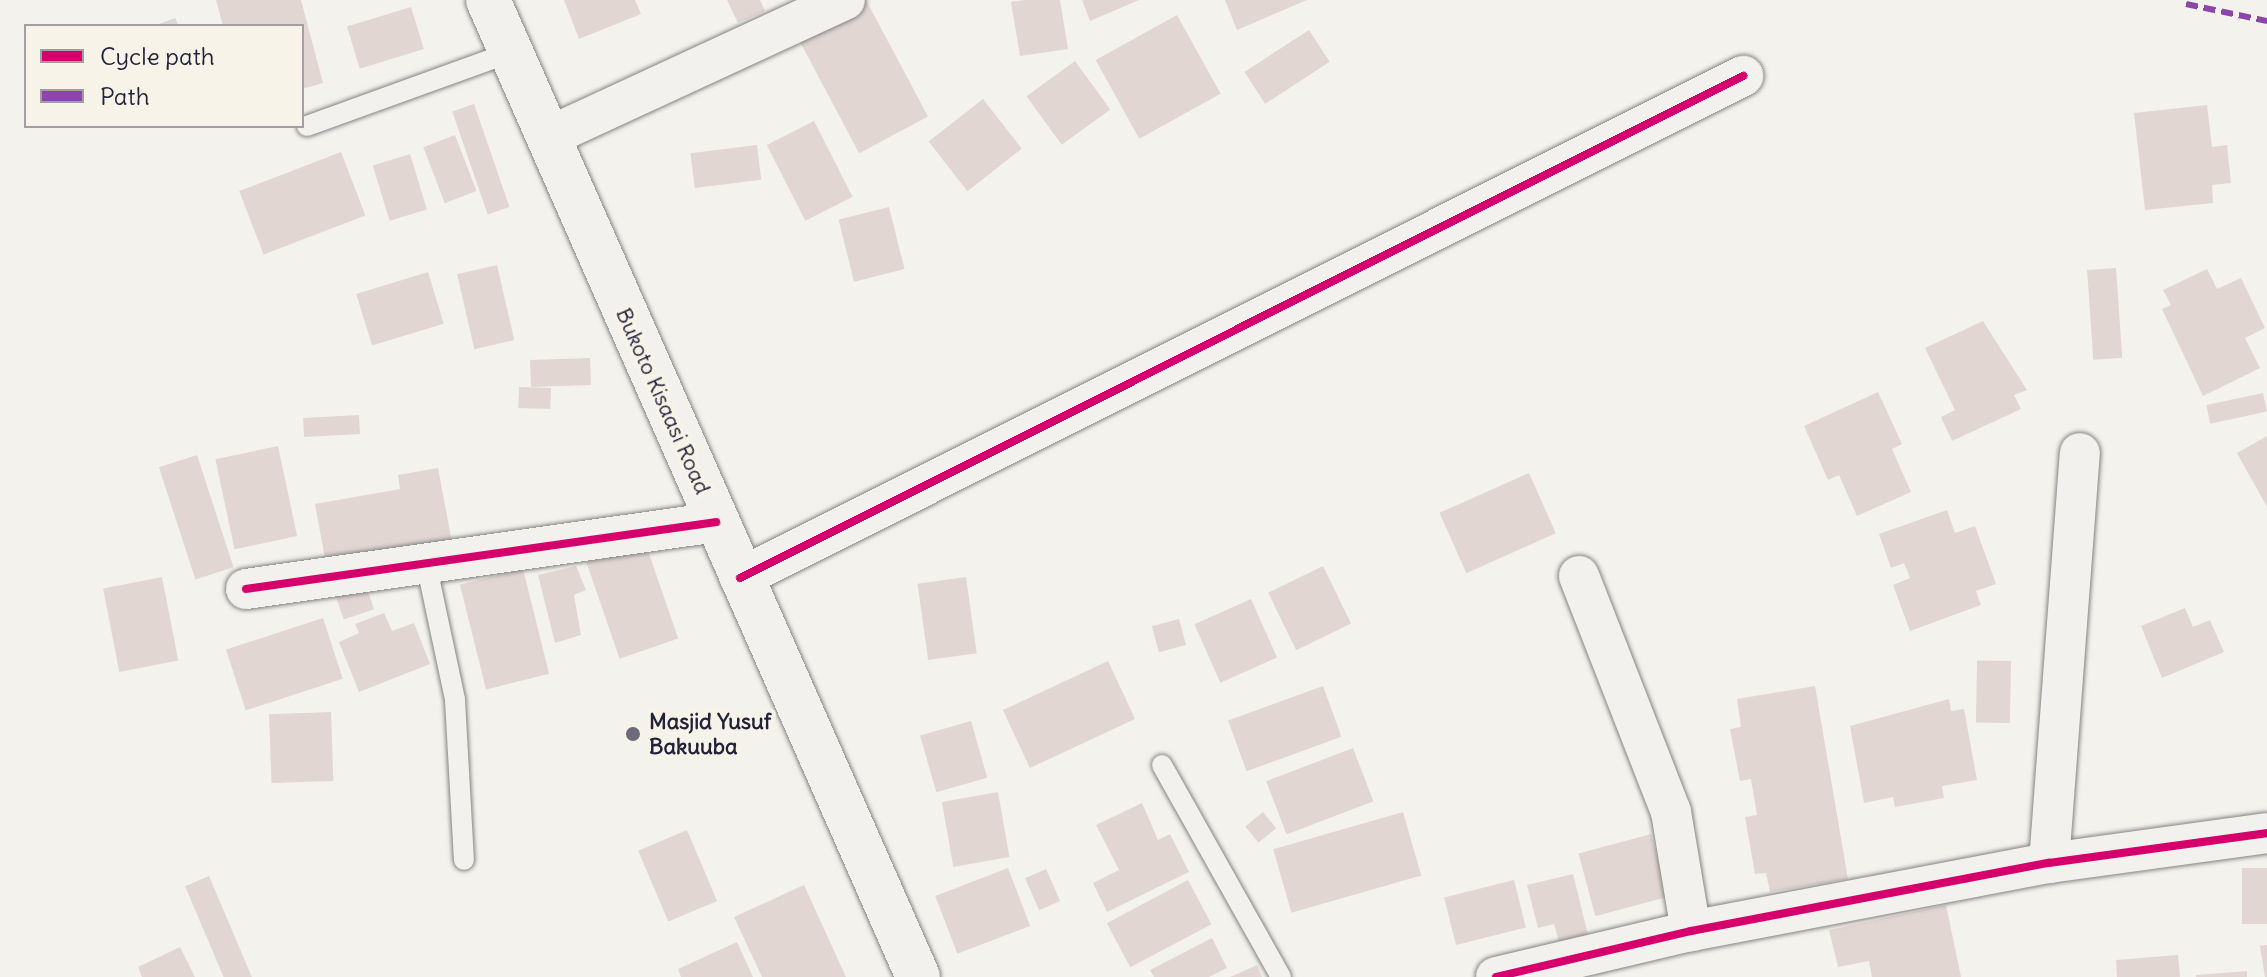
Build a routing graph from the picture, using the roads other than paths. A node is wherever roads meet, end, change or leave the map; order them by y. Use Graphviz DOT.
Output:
graph roads {
  1 [pos="488,0"];
  2 [pos="845,0"];
  3 [pos="511,52"];
  4 [pos="1743,76"];
  5 [pos="307,126"];
  6 [pos="548,137"];
  7 [pos="2080,453"];
  8 [pos="716,522"];
  9 [pos="426,563"];
  10 [pos="1579,576"];
  11 [pos="740,578"];
  12 [pos="246,589"];
  13 [pos="1162,765"];
  14 [pos="2267,833"];
  15 [pos="464,860"];
  16 [pos="2049,863"];
  17 [pos="1691,931"];
  18 [pos="918,977"];
  19 [pos="1281,977"];
  20 [pos="1496,977"];
  1 -- 3 [label="main road, Bukoto Kisaasi Road"];
  2 -- 6 [label="street"];
  3 -- 5 [label="lane"];
  3 -- 6 [label="main road, Bukoto Kisaasi Road"];
  4 -- 11 [label="street"];
  6 -- 8 [label="main road, Bukoto Kisaasi Road"];
  7 -- 16 [label="street"];
  8 -- 9 [label="street"];
  8 -- 11 [label="main road, Bukoto Kisaasi Road"];
  9 -- 12 [label="street"];
  9 -- 15 [label="lane"];
  10 -- 17 [label="street"];
  11 -- 18 [label="main road, Bukoto Kisaasi Road"];
  13 -- 19 [label="lane"];
  14 -- 16 [label="street"];
  16 -- 17 [label="street"];
  17 -- 20 [label="street"];
}
